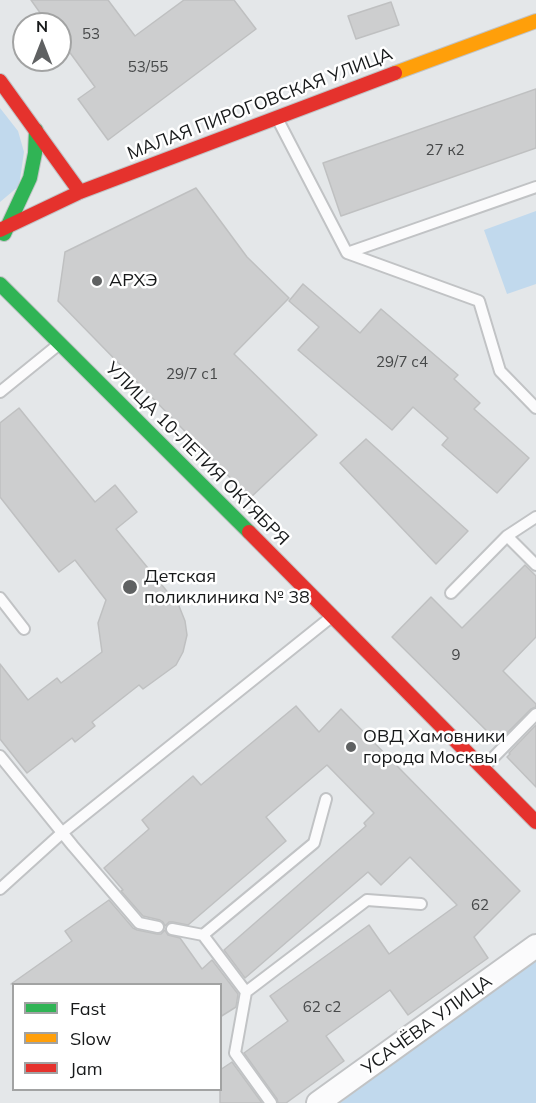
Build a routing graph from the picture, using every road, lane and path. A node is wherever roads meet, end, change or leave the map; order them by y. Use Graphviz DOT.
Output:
graph roads {
  1 [pos="536,21"];
  2 [pos="0,81"];
  3 [pos="277,117"];
  4 [pos="36,130"];
  5 [pos="536,187"];
  6 [pos="80,192"];
  7 [pos="3,228"];
  8 [pos="0,247"];
  9 [pos="347,253"];
  10 [pos="0,274"];
  11 [pos="4,288"];
  12 [pos="61,343"];
  13 [pos="0,392"];
  14 [pos="536,408"];
  15 [pos="536,517"];
  16 [pos="507,536"];
  17 [pos="536,565"];
  18 [pos="452,592"];
  19 [pos="0,598"];
  20 [pos="332,616"];
  21 [pos="24,629"];
  22 [pos="536,714"];
  23 [pos="0,756"];
  24 [pos="483,769"];
  25 [pos="326,799"];
  26 [pos="536,822"];
  27 [pos="63,832"];
  28 [pos="0,890"];
  29 [pos="421,904"];
  30 [pos="158,927"];
  31 [pos="172,929"];
  32 [pos="203,935"];
  33 [pos="536,946"];
  34 [pos="246,992"];
  35 [pos="271,1103"];
  36 [pos="318,1103"];
  1 -- 3 [label="street, МАЛАЯ ПИРОГОВСКАЯ УЛИЦА"];
  2 -- 4 [label="street"];
  3 -- 6 [label="street, МАЛАЯ ПИРОГОВСКАЯ УЛИЦА"];
  3 -- 9 [label="lane"];
  4 -- 6 [label="street"];
  4 -- 7 [label="street"];
  5 -- 9 [label="lane"];
  6 -- 7 [label="street, МАЛАЯ ПИРОГОВСКАЯ УЛИЦА"];
  7 -- 8 [label="street"];
  9 -- 14 [label="lane"];
  10 -- 11 [label="street, УЛИЦА 10-ЛЕТИЯ ОКТЯБРЯ"];
  11 -- 12 [label="street, УЛИЦА 10-ЛЕТИЯ ОКТЯБРЯ"];
  12 -- 13 [label="lane"];
  12 -- 20 [label="street, УЛИЦА 10-ЛЕТИЯ ОКТЯБРЯ"];
  15 -- 16 [label="lane"];
  16 -- 17 [label="lane"];
  16 -- 18 [label="lane"];
  19 -- 21 [label="lane"];
  20 -- 24 [label="street, УЛИЦА 10-ЛЕТИЯ ОКТЯБРЯ"];
  20 -- 27 [label="lane"];
  22 -- 24 [label="lane"];
  23 -- 27 [label="lane"];
  24 -- 26 [label="street, УЛИЦА 10-ЛЕТИЯ ОКТЯБРЯ"];
  25 -- 32 [label="lane"];
  27 -- 28 [label="lane"];
  27 -- 30 [label="lane"];
  29 -- 34 [label="lane"];
  31 -- 32 [label="lane"];
  32 -- 34 [label="lane"];
  33 -- 36 [label="street, УСАЧЁВА УЛИЦА"];
  34 -- 35 [label="lane"];
}
